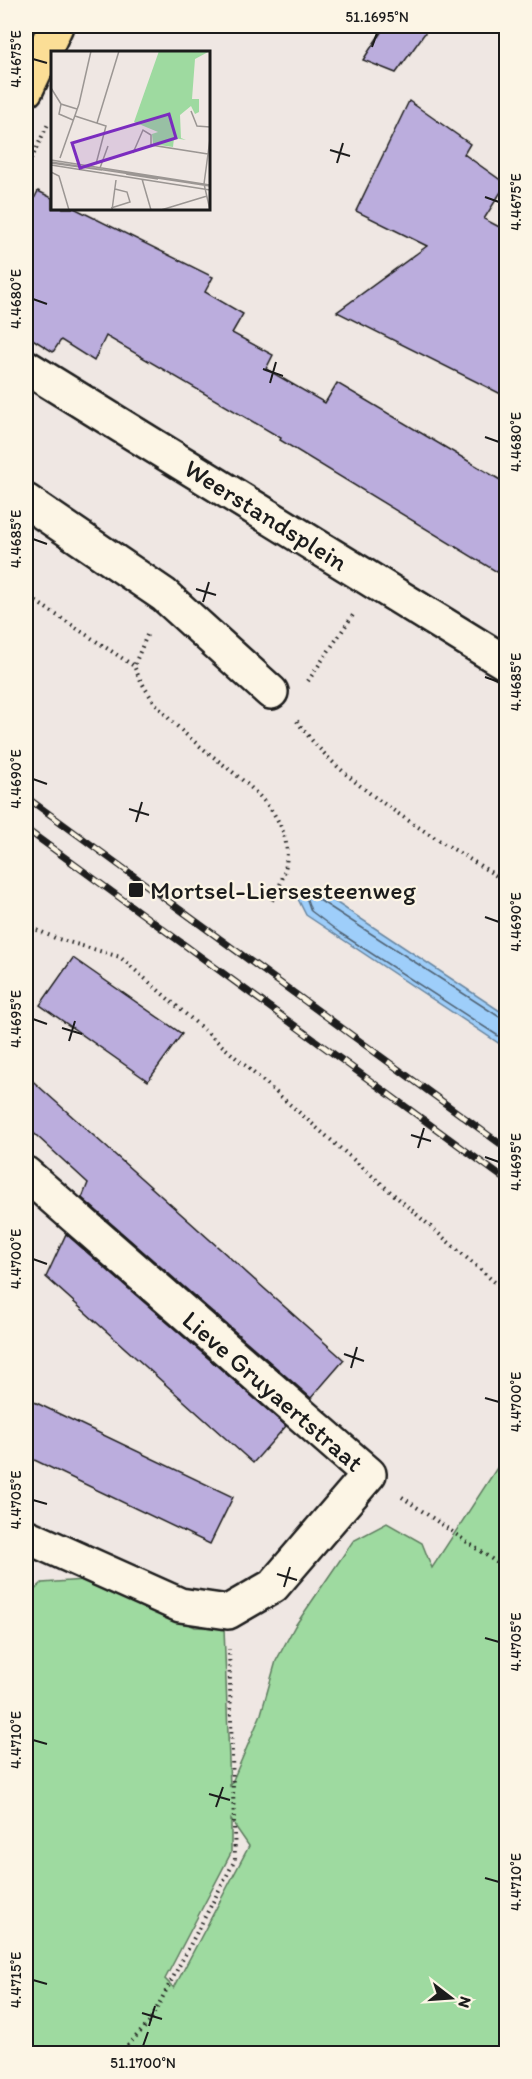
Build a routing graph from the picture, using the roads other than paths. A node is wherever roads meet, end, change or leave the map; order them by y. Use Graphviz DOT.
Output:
graph roads {
  1 [pos="57,26"];
  2 [pos="26,90"];
  3 [pos="26,367"];
  4 [pos="26,501"];
  5 [pos="507,663"];
  6 [pos="280,700"];
  7 [pos="26,1174"];
  8 [pos="26,1536"];
  1 -- 2 [label="main road"];
  3 -- 5 [label="street, Weerstandsplein"];
  4 -- 6 [label="street"];
  7 -- 8 [label="street, Lieve Gruyaertstraat"];
}
